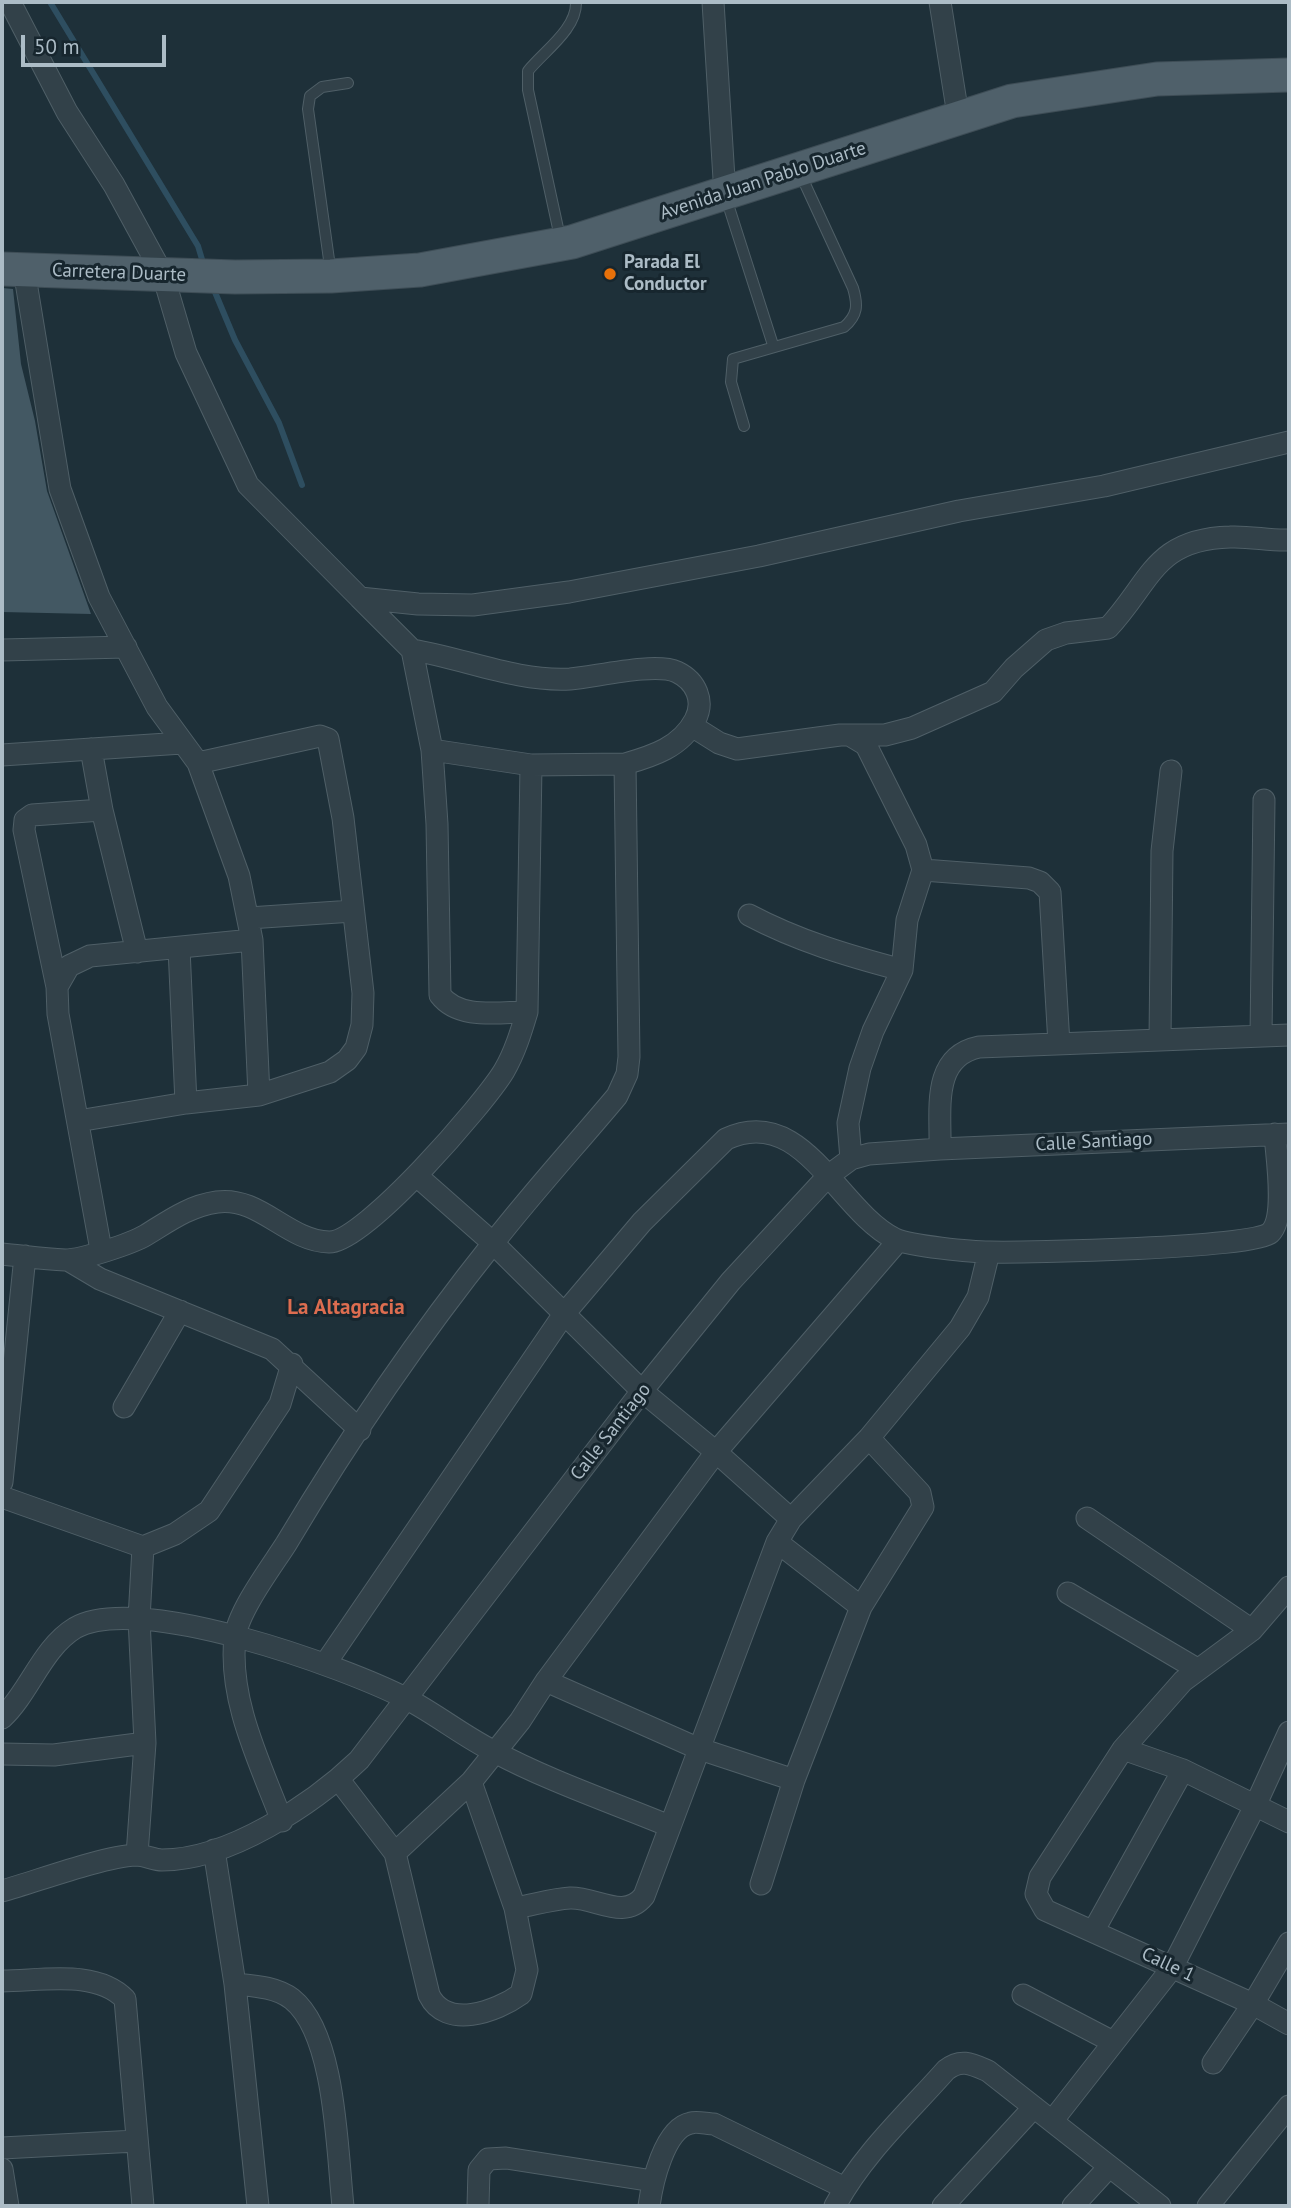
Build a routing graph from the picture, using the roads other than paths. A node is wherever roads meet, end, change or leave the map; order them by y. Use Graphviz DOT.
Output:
graph roads {
  1 [pos="10,2"];
  2 [pos="576,2"];
  3 [pos="713,2"];
  4 [pos="940,2"];
  5 [pos="1289,75"];
  6 [pos="348,83"];
  7 [pos="958,115"];
  8 [pos="799,169"];
  9 [pos="725,195"];
  10 [pos="562,244"];
  11 [pos="13,270"];
  12 [pos="174,276"];
  13 [pos="331,276"];
  14 [pos="235,277"];
  15 [pos="773,345"];
  16 [pos="744,426"];
  17 [pos="1289,442"];
  18 [pos="1289,540"];
  19 [pos="360,597"];
  20 [pos="126,647"];
  21 [pos="2,650"];
  22 [pos="412,650"];
  23 [pos="692,726"];
  24 [pos="851,736"];
  25 [pos="182,743"];
  26 [pos="91,749"];
  27 [pos="432,750"];
  28 [pos="2,755"];
  29 [pos="198,763"];
  30 [pos="625,764"];
  31 [pos="531,765"];
  32 [pos="1171,771"];
  33 [pos="1264,800"];
  34 [pos="102,810"];
  35 [pos="923,870"];
  36 [pos="353,911"];
  37 [pos="749,915"];
  38 [pos="248,918"];
  39 [pos="252,940"];
  40 [pos="179,948"];
  41 [pos="137,952"];
  42 [pos="902,970"];
  43 [pos="57,987"];
  44 [pos="527,1012"];
  45 [pos="1289,1035"];
  46 [pos="1261,1036"];
  47 [pos="1160,1040"];
  48 [pos="1059,1044"];
  49 [pos="259,1095"];
  50 [pos="186,1103"];
  51 [pos="78,1121"];
  52 [pos="1282,1134"];
  53 [pos="940,1149"];
  54 [pos="850,1159"];
  55 [pos="416,1176"];
  56 [pos="828,1176"];
  57 [pos="898,1241"];
  58 [pos="493,1243"];
  59 [pos="102,1250"];
  60 [pos="989,1252"];
  61 [pos="2,1254"];
  62 [pos="25,1256"];
  63 [pos="68,1260"];
  64 [pos="180,1311"];
  65 [pos="564,1314"];
  66 [pos="292,1364"];
  67 [pos="642,1391"];
  68 [pos="124,1407"];
  69 [pos="360,1430"];
  70 [pos="869,1438"];
  71 [pos="716,1452"];
  72 [pos="2,1482"];
  73 [pos="2,1497"];
  74 [pos="1087,1518"];
  75 [pos="790,1520"];
  76 [pos="777,1542"];
  77 [pos="144,1547"];
  78 [pos="1289,1587"];
  79 [pos="1068,1594"];
  80 [pos="861,1607"];
  81 [pos="139,1619"];
  82 [pos="1252,1630"];
  83 [pos="235,1635"];
  84 [pos="325,1664"];
  85 [pos="1197,1669"];
  86 [pos="546,1681"];
  87 [pos="405,1698"];
  88 [pos="2,1718"];
  89 [pos="1289,1732"];
  90 [pos="145,1743"];
  91 [pos="697,1748"];
  92 [pos="1123,1749"];
  93 [pos="494,1752"];
  94 [pos="2,1754"];
  95 [pos="1182,1770"];
  96 [pos="339,1780"];
  97 [pos="794,1780"];
  98 [pos="471,1782"];
  99 [pos="1256,1804"];
  100 [pos="282,1821"];
  101 [pos="1289,1822"];
  102 [pos="669,1826"];
  103 [pos="214,1850"];
  104 [pos="395,1853"];
  105 [pos="137,1855"];
  106 [pos="761,1884"];
  107 [pos="2,1891"];
  108 [pos="515,1908"];
  109 [pos="1094,1930"];
  110 [pos="1289,1943"];
  111 [pos="1172,1968"];
  112 [pos="2,1981"];
  113 [pos="235,1984"];
  114 [pos="1023,1995"];
  115 [pos="1253,2004"];
  116 [pos="1289,2024"];
  117 [pos="1113,2042"];
  118 [pos="1213,2063"];
  119 [pos="1289,2106"];
  120 [pos="1034,2107"];
  121 [pos="1053,2120"];
  122 [pos="136,2141"];
  123 [pos="2,2148"];
  124 [pos="1109,2167"];
  125 [pos="2,2169"];
  126 [pos="653,2181"];
  127 [pos="840,2197"];
  128 [pos="8,2206"];
  129 [pos="143,2206"];
  130 [pos="258,2206"];
  131 [pos="343,2206"];
  132 [pos="478,2206"];
  133 [pos="649,2206"];
  134 [pos="943,2206"];
  135 [pos="1073,2206"];
  136 [pos="1160,2206"];
  137 [pos="1208,2206"];
  1 -- 12 [label="street"];
  2 -- 10 [label="lane"];
  3 -- 9 [label="street"];
  4 -- 7 [label="street"];
  5 -- 7 [label="main road, Avenida Juan Pablo Duarte"];
  6 -- 13 [label="lane"];
  7 -- 8 [label="main road, Avenida Juan Pablo Duarte"];
  8 -- 9 [label="main road, Avenida Juan Pablo Duarte"];
  8 -- 15 [label="lane"];
  9 -- 10 [label="main road, Avenida Juan Pablo Duarte"];
  9 -- 15 [label="lane"];
  10 -- 13 [label="main road, Avenida Juan Pablo Duarte"];
  11 -- 12 [label="main road, Carretera Duarte"];
  11 -- 20 [label="street"];
  12 -- 14 [label="main road, Carretera Duarte"];
  12 -- 19 [label="street"];
  13 -- 14 [label="main road, Avenida Juan Pablo Duarte"];
  15 -- 16 [label="lane"];
  17 -- 19 [label="street"];
  18 -- 24 [label="street"];
  19 -- 22 [label="street"];
  20 -- 21 [label="street"];
  20 -- 25 [label="street"];
  22 -- 23 [label="street"];
  22 -- 27 [label="street"];
  23 -- 24 [label="street"];
  23 -- 30 [label="street"];
  24 -- 35 [label="street"];
  25 -- 26 [label="street"];
  25 -- 29 [label="street"];
  26 -- 28 [label="street"];
  26 -- 34 [label="street"];
  27 -- 31 [label="street"];
  27 -- 44 [label="street"];
  29 -- 36 [label="street"];
  29 -- 38 [label="street"];
  30 -- 31 [label="street"];
  30 -- 58 [label="street"];
  31 -- 44 [label="street"];
  32 -- 47 [label="street"];
  33 -- 46 [label="street"];
  34 -- 41 [label="street"];
  34 -- 43 [label="street"];
  35 -- 42 [label="street"];
  35 -- 48 [label="street"];
  36 -- 38 [label="street"];
  36 -- 49 [label="street"];
  37 -- 42 [label="street"];
  38 -- 39 [label="street"];
  39 -- 40 [label="street"];
  39 -- 49 [label="street"];
  40 -- 41 [label="street"];
  40 -- 50 [label="street"];
  41 -- 43 [label="street"];
  42 -- 54 [label="street"];
  43 -- 51 [label="street"];
  44 -- 55 [label="street"];
  45 -- 46 [label="street"];
  46 -- 47 [label="street"];
  47 -- 48 [label="street"];
  48 -- 53 [label="street"];
  49 -- 50 [label="street"];
  50 -- 51 [label="street"];
  51 -- 59 [label="street"];
  52 -- 53 [label="street, Calle Santiago"];
  52 -- 60 [label="street"];
  53 -- 54 [label="street, Calle Santiago"];
  54 -- 56 [label="street, Calle Santiago"];
  55 -- 58 [label="street"];
  55 -- 59 [label="street"];
  56 -- 57 [label="street"];
  56 -- 65 [label="street"];
  56 -- 67 [label="street, Calle Santiago"];
  57 -- 60 [label="street"];
  57 -- 71 [label="street"];
  58 -- 65 [label="street"];
  58 -- 69 [label="street"];
  59 -- 63 [label="street"];
  60 -- 70 [label="street"];
  61 -- 62 [label="street"];
  62 -- 63 [label="street"];
  62 -- 72 [label="street"];
  63 -- 64 [label="street"];
  64 -- 66 [label="street"];
  64 -- 68 [label="street"];
  65 -- 67 [label="street"];
  65 -- 84 [label="street"];
  66 -- 69 [label="street"];
  66 -- 77 [label="street"];
  67 -- 71 [label="street"];
  67 -- 87 [label="street, Calle Santiago"];
  69 -- 83 [label="street"];
  70 -- 75 [label="street"];
  70 -- 80 [label="street"];
  71 -- 75 [label="street"];
  71 -- 86 [label="street"];
  73 -- 77 [label="street"];
  74 -- 82 [label="street"];
  75 -- 76 [label="street"];
  76 -- 80 [label="street"];
  76 -- 91 [label="street"];
  77 -- 81 [label="street"];
  78 -- 82 [label="street"];
  79 -- 85 [label="street"];
  80 -- 97 [label="street"];
  81 -- 83 [label="street"];
  81 -- 88 [label="street"];
  81 -- 90 [label="street"];
  82 -- 85 [label="street"];
  83 -- 84 [label="street"];
  83 -- 100 [label="street"];
  84 -- 87 [label="street"];
  85 -- 92 [label="street"];
  86 -- 91 [label="street"];
  86 -- 93 [label="street"];
  87 -- 93 [label="street"];
  87 -- 96 [label="street, Calle Santiago"];
  89 -- 99 [label="street"];
  90 -- 94 [label="street"];
  90 -- 105 [label="street"];
  91 -- 97 [label="street"];
  91 -- 102 [label="street"];
  92 -- 95 [label="street"];
  92 -- 109 [label="street, Calle 1"];
  93 -- 98 [label="street"];
  93 -- 102 [label="street"];
  95 -- 99 [label="street"];
  95 -- 109 [label="street"];
  96 -- 100 [label="street, Calle Santiago"];
  96 -- 104 [label="street"];
  97 -- 106 [label="street"];
  98 -- 104 [label="street"];
  98 -- 108 [label="street"];
  99 -- 101 [label="street"];
  99 -- 111 [label="street"];
  100 -- 103 [label="street, Calle Santiago"];
  102 -- 108 [label="street"];
  103 -- 105 [label="street, Calle Santiago"];
  103 -- 113 [label="street"];
  104 -- 108 [label="street"];
  105 -- 107 [label="street, Calle Santiago"];
  109 -- 111 [label="street, Calle 1"];
  110 -- 115 [label="street"];
  111 -- 115 [label="street, Calle 1"];
  111 -- 117 [label="street"];
  112 -- 122 [label="street"];
  113 -- 130 [label="street"];
  113 -- 131 [label="street"];
  114 -- 117 [label="street"];
  115 -- 116 [label="street, Calle 1"];
  115 -- 118 [label="street"];
  117 -- 121 [label="street"];
  119 -- 137 [label="street"];
  120 -- 121 [label="street"];
  120 -- 127 [label="street"];
  120 -- 134 [label="street"];
  121 -- 124 [label="street"];
  122 -- 123 [label="street"];
  122 -- 129 [label="street"];
  124 -- 135 [label="street"];
  124 -- 136 [label="street"];
  125 -- 128 [label="street"];
  126 -- 127 [label="street"];
  126 -- 132 [label="street"];
  126 -- 133 [label="street"];
}
